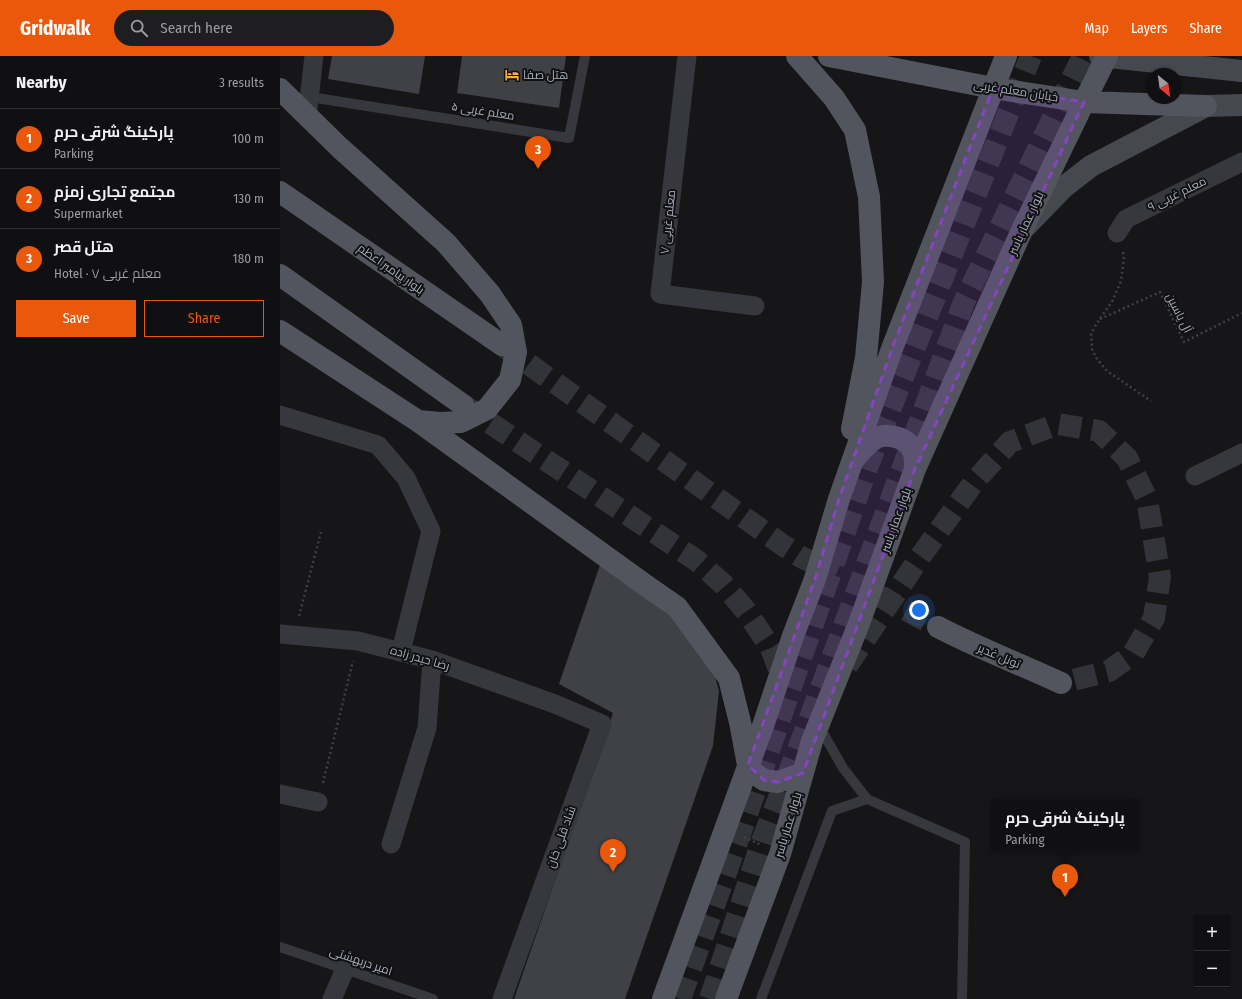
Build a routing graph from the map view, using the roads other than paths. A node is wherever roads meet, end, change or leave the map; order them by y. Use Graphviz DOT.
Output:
graph roads {
  1 [pos="314,56"];
  2 [pos="585,56"];
  3 [pos="687,56"];
  4 [pos="797,56"];
  5 [pos="829,56"];
  6 [pos="1006,56"];
  7 [pos="1105,56"];
  8 [pos="1242,71"];
  9 [pos="993,88"];
  10 [pos="280,89"];
  11 [pos="1084,102"];
  12 [pos="1242,105"];
  13 [pos="1206,106"];
  14 [pos="308,107"];
  15 [pos="1242,162"];
  16 [pos="280,192"];
  17 [pos="1022,230"];
  18 [pos="1117,233"];
  19 [pos="280,275"];
  20 [pos="755,306"];
  21 [pos="280,331"];
  22 [pos="502,345"];
  23 [pos="463,405"];
  24 [pos="280,415"];
  25 [pos="418,421"];
  26 [pos="1242,453"];
  27 [pos="853,459"];
  28 [pos="915,469"];
  29 [pos="1195,476"];
  30 [pos="839,499"];
  31 [pos="938,627"];
  32 [pos="287,635"];
  33 [pos="401,651"];
  34 [pos="432,660"];
  35 [pos="1061,683"];
  36 [pos="555,704"];
  37 [pos="819,725"];
  38 [pos="748,765"];
  39 [pos="803,772"];
  40 [pos="280,794"];
  41 [pos="867,799"];
  42 [pos="318,802"];
  43 [pos="391,844"];
  44 [pos="280,947"];
  45 [pos="345,969"];
  46 [pos="332,999"];
  47 [pos="433,999"];
  48 [pos="502,999"];
  49 [pos="663,999"];
  50 [pos="726,999"];
  51 [pos="761,999"];
  52 [pos="962,999"];
  1 -- 14 [label="street"];
  2 -- 14 [label="lane, معلم غربی ۵"];
  3 -- 20 [label="street, معلم غربی ۷"];
  4 -- 30 [label="main road"];
  5 -- 9 [label="main road, خیابان معلم غربی"];
  6 -- 9 [label="main road"];
  7 -- 8 [label="main road"];
  7 -- 11 [label="main road, بلوار عمار یاسر"];
  9 -- 11 [label="main road, خیابان معلم غربی"];
  9 -- 27 [label="main road"];
  10 -- 14 [label="main road"];
  11 -- 13 [label="main road, خیابان معلم غربی"];
  11 -- 17 [label="main road, بلوار عمار یاسر"];
  12 -- 13 [label="main road, خیابان معلم غربی"];
  13 -- 17 [label="main road, خیابان معلم غربی"];
  14 -- 25 [label="main road"];
  15 -- 18 [label="street, معلم غربی ۹"];
  16 -- 22 [label="main road, بلوار پیامبر اعظم"];
  17 -- 28 [label="main road, بلوار عمار یاسر"];
  19 -- 23 [label="main road"];
  21 -- 25 [label="main road"];
  24 -- 33 [label="street"];
  25 -- 38 [label="main road"];
  26 -- 29 [label="street"];
  27 -- 28 [label="main road"];
  27 -- 30 [label="main road"];
  28 -- 37 [label="main road, بلوار عمار یاسر"];
  30 -- 38 [label="main road"];
  31 -- 35 [label="main road, تونل غدیر"];
  32 -- 33 [label="street, رضا حیدر زاده"];
  33 -- 34 [label="street, رضا حیدر زاده"];
  34 -- 36 [label="street, رضا حیدر زاده"];
  34 -- 43 [label="street"];
  36 -- 48 [label="street, شاد قلی خان"];
  37 -- 39 [label="main road, بلوار عمار یاسر"];
  37 -- 41 [label="lane"];
  38 -- 39 [label="main road"];
  38 -- 49 [label="main road"];
  39 -- 50 [label="main road, بلوار عمار یاسر"];
  40 -- 42 [label="street"];
  41 -- 51 [label="lane"];
  41 -- 52 [label="lane"];
  44 -- 45 [label="lane, امیر دربهشتی"];
  45 -- 46 [label="street"];
  45 -- 47 [label="lane, امیر دربهشتی"];
}
